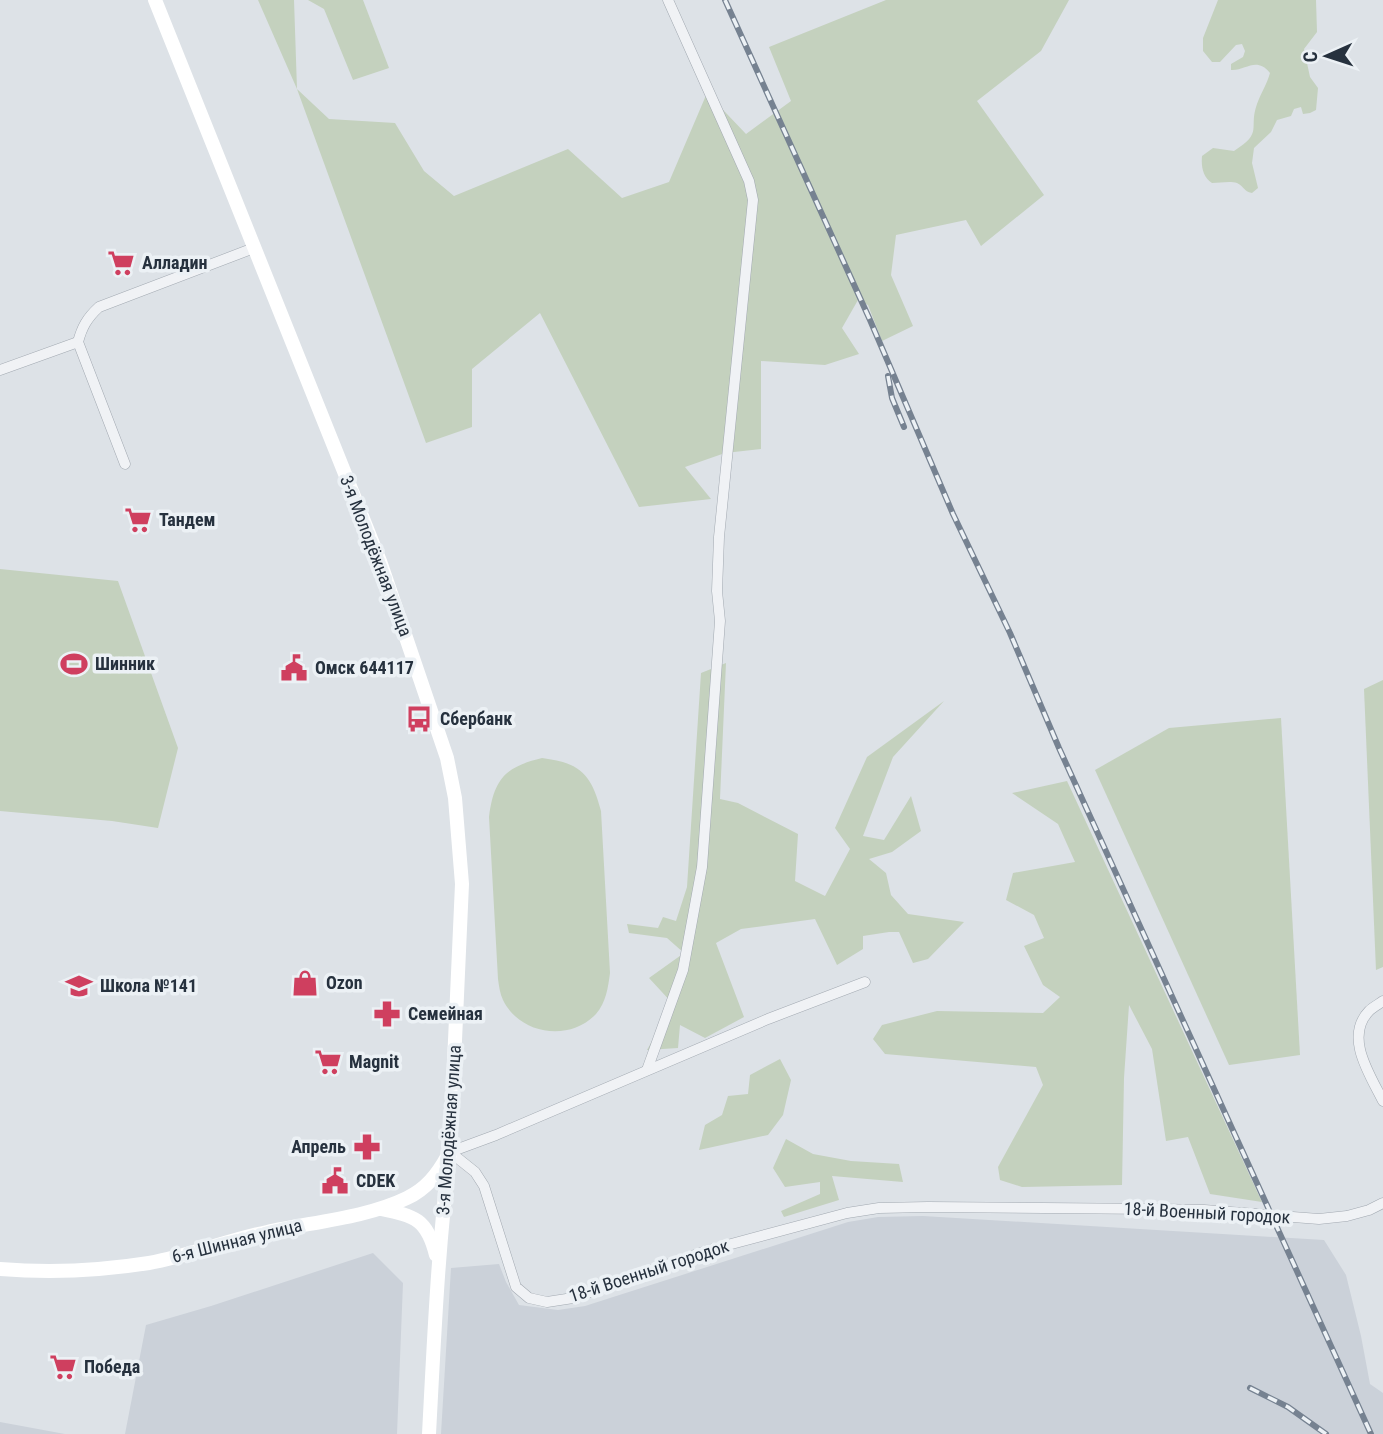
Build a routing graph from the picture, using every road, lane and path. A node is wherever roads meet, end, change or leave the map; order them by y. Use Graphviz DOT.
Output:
graph roads {
  1 [pos="155,0"];
  2 [pos="668,0"];
  3 [pos="254,248"];
  4 [pos="78,342"];
  5 [pos="0,370"];
  6 [pos="125,464"];
  7 [pos="865,982"];
  8 [pos="1383,1001"];
  9 [pos="647,1070"];
  10 [pos="1383,1101"];
  11 [pos="450,1152"];
  12 [pos="1383,1203"];
  13 [pos="381,1209"];
  14 [pos="439,1265"];
  15 [pos="0,1269"];
  16 [pos="429,1434"];
  1 -- 3 [label="main road, 3-я Молодёжная улица"];
  2 -- 9 [label="street"];
  3 -- 4 [label="street"];
  3 -- 11 [label="main road, 3-я Молодёжная улица"];
  4 -- 5 [label="street"];
  4 -- 6 [label="street"];
  7 -- 9 [label="street"];
  8 -- 10 [label="street"];
  9 -- 11 [label="street"];
  11 -- 12 [label="street, 18-й Военный городок"];
  11 -- 13 [label="main road, 6-я Шинная улица"];
  11 -- 14 [label="main road, 3-я Молодёжная улица"];
  13 -- 14 [label="main road"];
  13 -- 15 [label="main road, 6-я Шинная улица"];
  14 -- 16 [label="main road, 3-я Молодёжная улица"];
}
